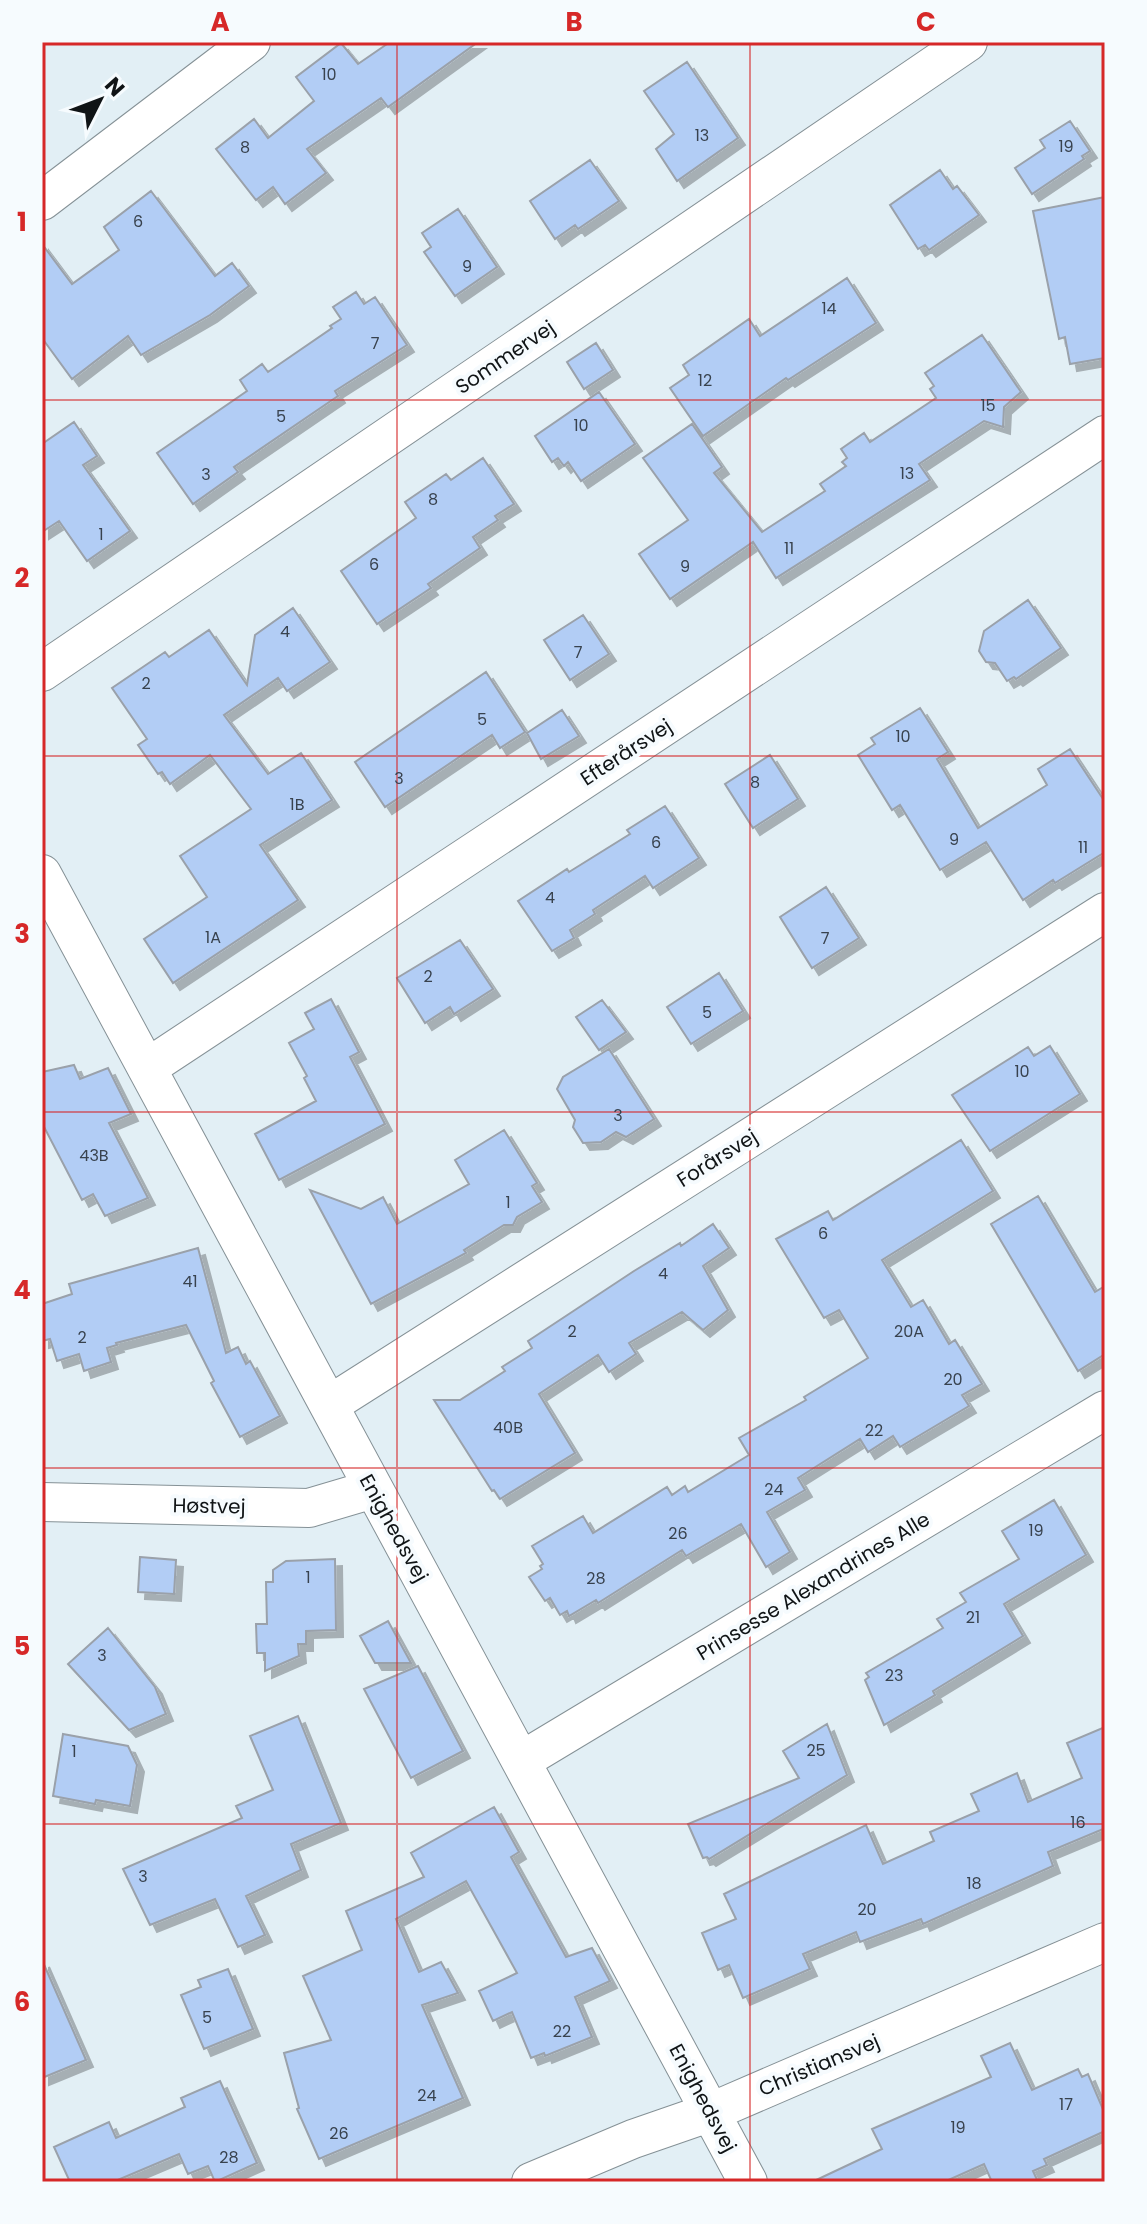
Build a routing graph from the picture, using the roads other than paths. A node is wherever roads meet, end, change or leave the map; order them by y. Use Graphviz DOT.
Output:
graph roads {
  1 [pos="251,42"];
  2 [pos="968,42"];
  3 [pos="42,201"];
  4 [pos="1105,435"];
  5 [pos="42,672"];
  6 [pos="42,874"];
  7 [pos="1105,912"];
  8 [pos="147,1068"];
  9 [pos="329,1405"];
  10 [pos="1105,1410"];
  11 [pos="373,1489"];
  12 [pos="42,1502"];
  13 [pos="521,1761"];
  14 [pos="1105,1942"];
  15 [pos="711,2112"];
  16 [pos="531,2182"];
  17 [pos="748,2182"];
  1 -- 3 [label="street"];
  2 -- 5 [label="street, Sommervej"];
  4 -- 8 [label="street, Efterårsvej"];
  6 -- 8 [label="street, Enighedsvej"];
  7 -- 9 [label="street, Forårsvej"];
  8 -- 9 [label="street, Enighedsvej"];
  9 -- 11 [label="street, Enighedsvej"];
  10 -- 13 [label="street, Prinsesse Alexandrines Alle"];
  11 -- 12 [label="street, Høstvej"];
  11 -- 13 [label="street, Enighedsvej"];
  13 -- 15 [label="street, Enighedsvej"];
  14 -- 15 [label="street, Christiansvej"];
  15 -- 16 [label="street, Christiansvej"];
  15 -- 17 [label="street, Enighedsvej"];
}
